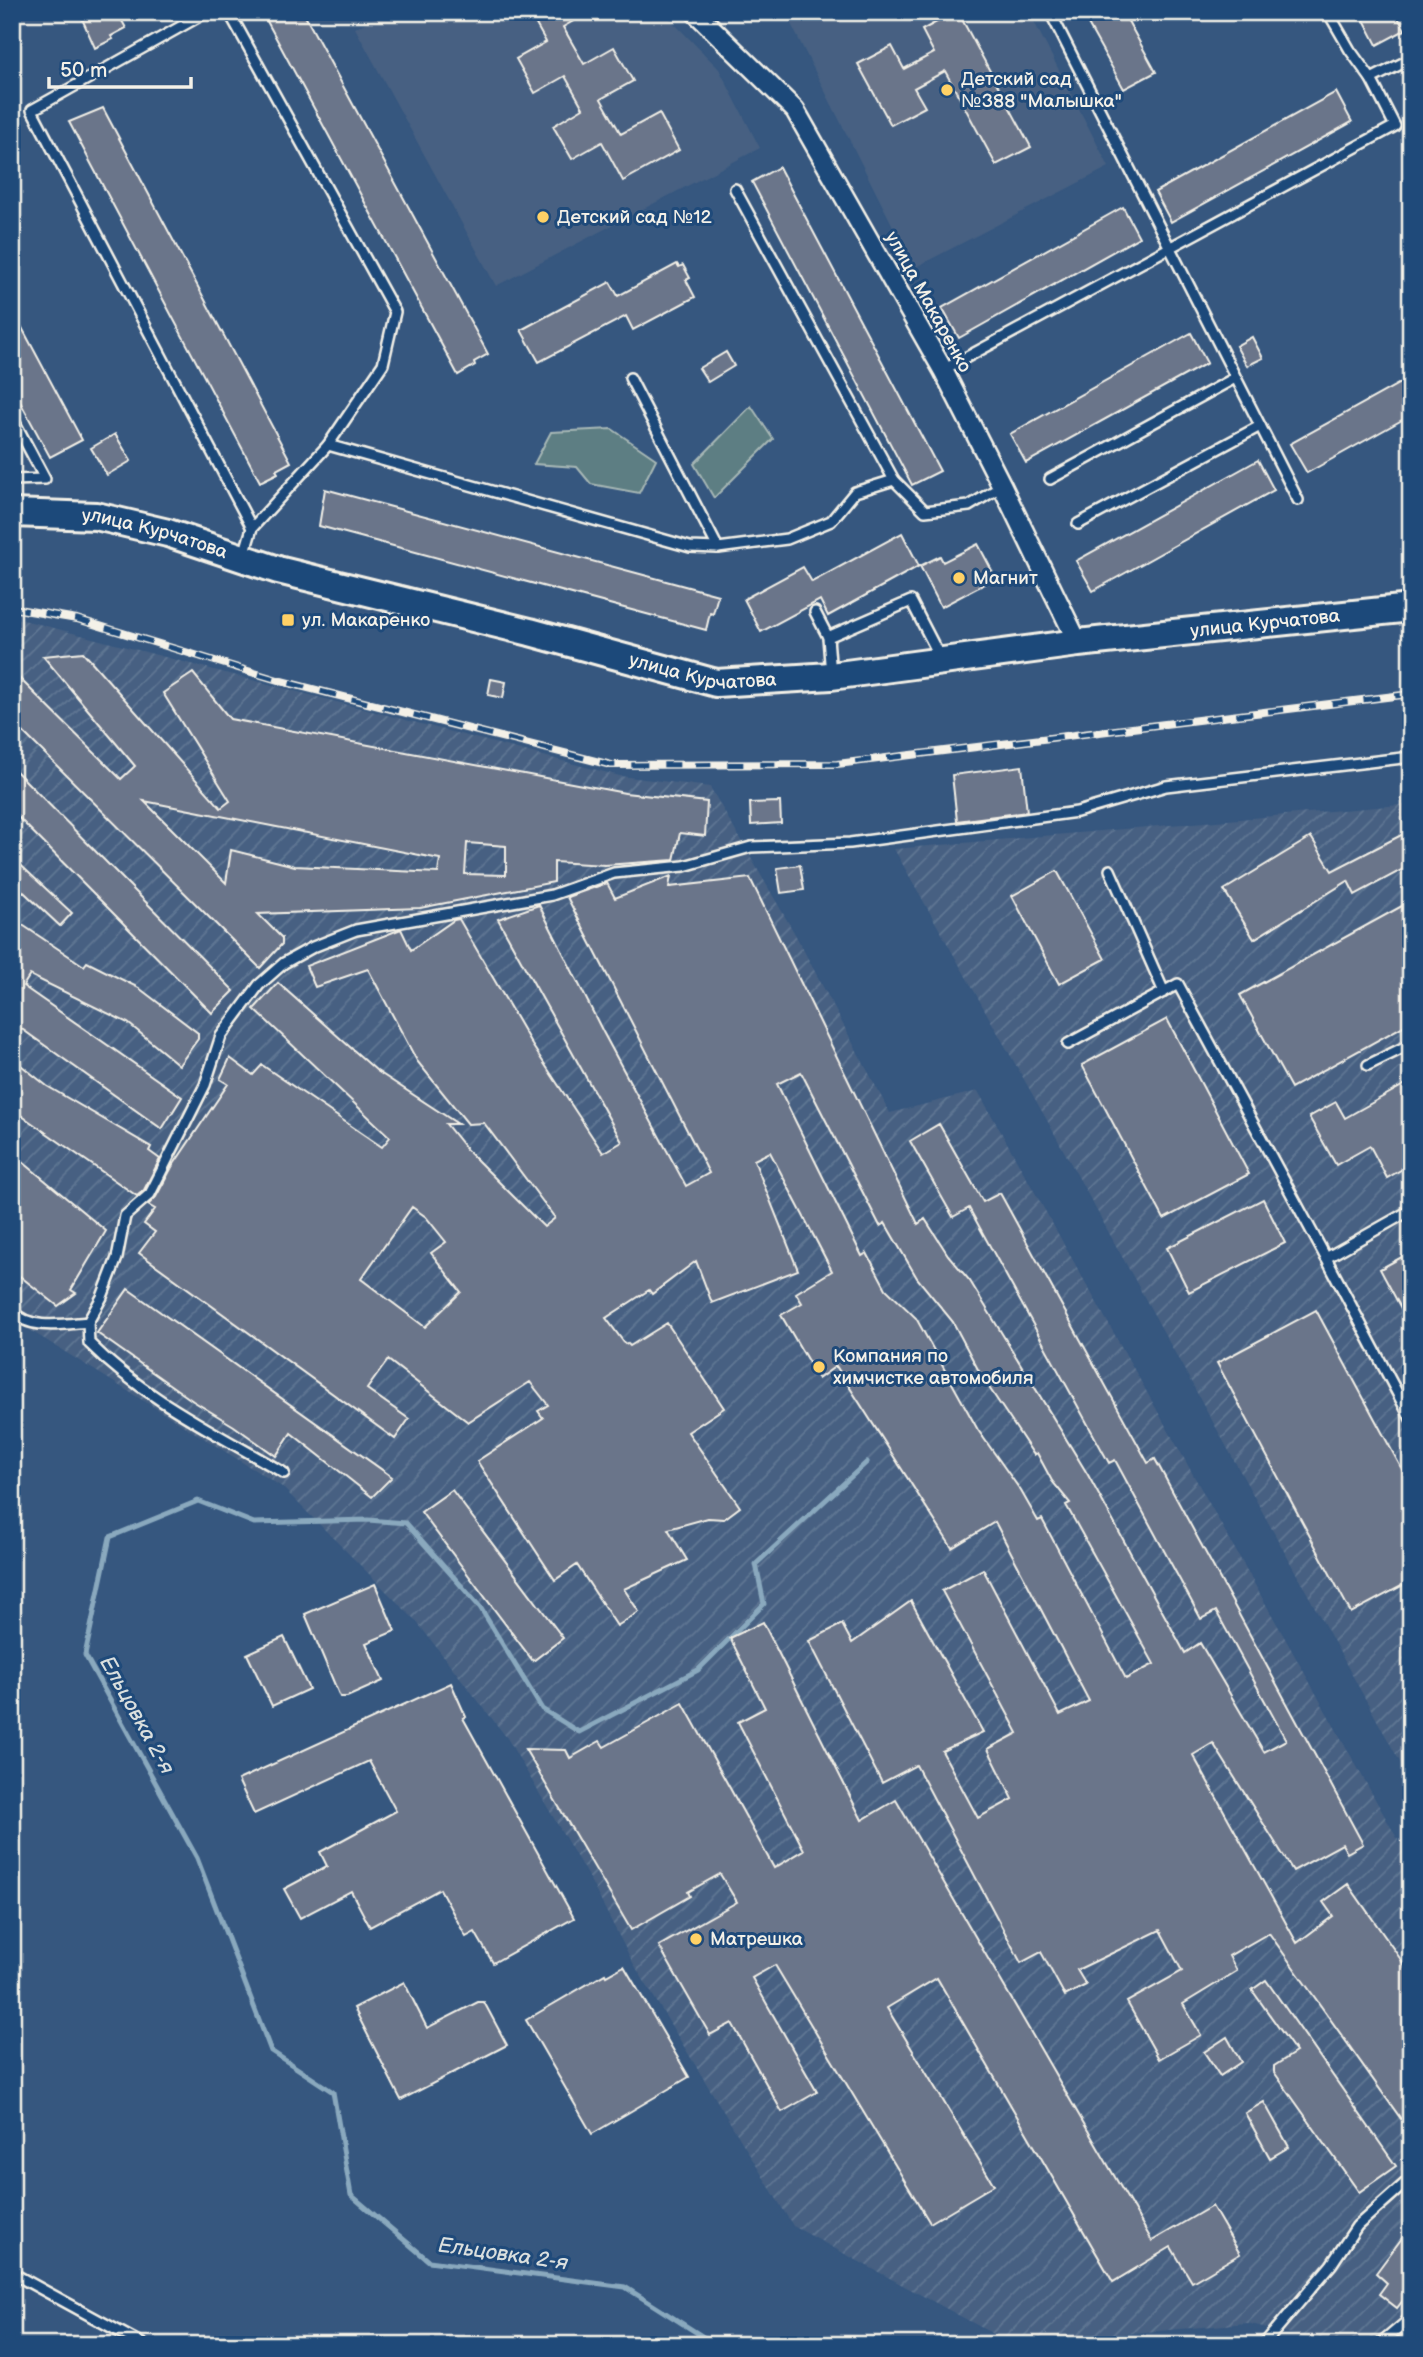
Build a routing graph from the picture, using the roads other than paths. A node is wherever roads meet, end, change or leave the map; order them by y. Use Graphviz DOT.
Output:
graph roads {
  1 [pos="207,12"];
  2 [pos="229,12"];
  3 [pos="695,12"];
  4 [pos="1050,12"];
  5 [pos="1328,12"];
  6 [pos="1411,59"];
  7 [pos="1371,79"];
  8 [pos="735,189"];
  9 [pos="1169,248"];
  10 [pos="943,370"];
  11 [pos="1236,377"];
  12 [pos="630,378"];
  13 [pos="12,418"];
  14 [pos="1261,426"];
  15 [pos="328,445"];
  16 [pos="1050,478"];
  17 [pos="12,480"];
  18 [pos="894,481"];
  19 [pos="1002,486"];
  20 [pos="1298,500"];
  21 [pos="12,513"];
  22 [pos="1078,524"];
  23 [pos="252,528"];
  24 [pos="718,548"];
  25 [pos="243,558"];
  26 [pos="1411,608"];
  27 [pos="815,612"];
  28 [pos="828,638"];
  29 [pos="1078,643"];
  30 [pos="942,660"];
  31 [pos="831,676"];
  32 [pos="1411,757"];
  33 [pos="1110,870"];
  34 [pos="1164,992"];
  35 [pos="1068,1044"];
  36 [pos="1411,1044"];
  37 [pos="1368,1065"];
  38 [pos="1411,1210"];
  39 [pos="1326,1258"];
  40 [pos="12,1311"];
  41 [pos="88,1322"];
  42 [pos="1411,1419"];
  43 [pos="284,1473"];
  44 [pos="1411,2178"];
  45 [pos="12,2273"];
  46 [pos="1411,2315"];
  47 [pos="144,2345"];
  48 [pos="1263,2345"];
  49 [pos="1379,2345"];
  1 -- 23 [label="lane"];
  2 -- 15 [label="lane"];
  3 -- 10 [label="street, улица Макаренко"];
  4 -- 9 [label="lane"];
  5 -- 7 [label="lane"];
  6 -- 7 [label="lane"];
  7 -- 9 [label="lane"];
  8 -- 18 [label="lane"];
  9 -- 10 [label="lane"];
  9 -- 11 [label="lane"];
  10 -- 19 [label="street, улица Макаренко"];
  11 -- 14 [label="lane"];
  11 -- 16 [label="lane"];
  12 -- 24 [label="lane"];
  13 -- 17 [label="lane"];
  14 -- 20 [label="lane"];
  14 -- 22 [label="lane"];
  15 -- 23 [label="lane"];
  15 -- 24 [label="lane"];
  18 -- 19 [label="lane"];
  18 -- 24 [label="lane"];
  19 -- 29 [label="street, улица Макаренко"];
  21 -- 25 [label="main road, улица Курчатова"];
  23 -- 25 [label="lane"];
  25 -- 31 [label="main road, улица Курчатова"];
  26 -- 29 [label="main road, улица Курчатова"];
  27 -- 28 [label="lane"];
  28 -- 30 [label="lane"];
  28 -- 31 [label="lane"];
  29 -- 30 [label="main road, улица Курчатова"];
  30 -- 31 [label="main road, улица Курчатова"];
  32 -- 41 [label="lane"];
  33 -- 34 [label="lane"];
  34 -- 35 [label="lane"];
  34 -- 39 [label="lane"];
  36 -- 37 [label="lane"];
  38 -- 39 [label="lane"];
  39 -- 42 [label="lane"];
  40 -- 41 [label="lane"];
  41 -- 43 [label="lane"];
  44 -- 48 [label="lane"];
  45 -- 47 [label="lane"];
  46 -- 49 [label="lane"];
}
